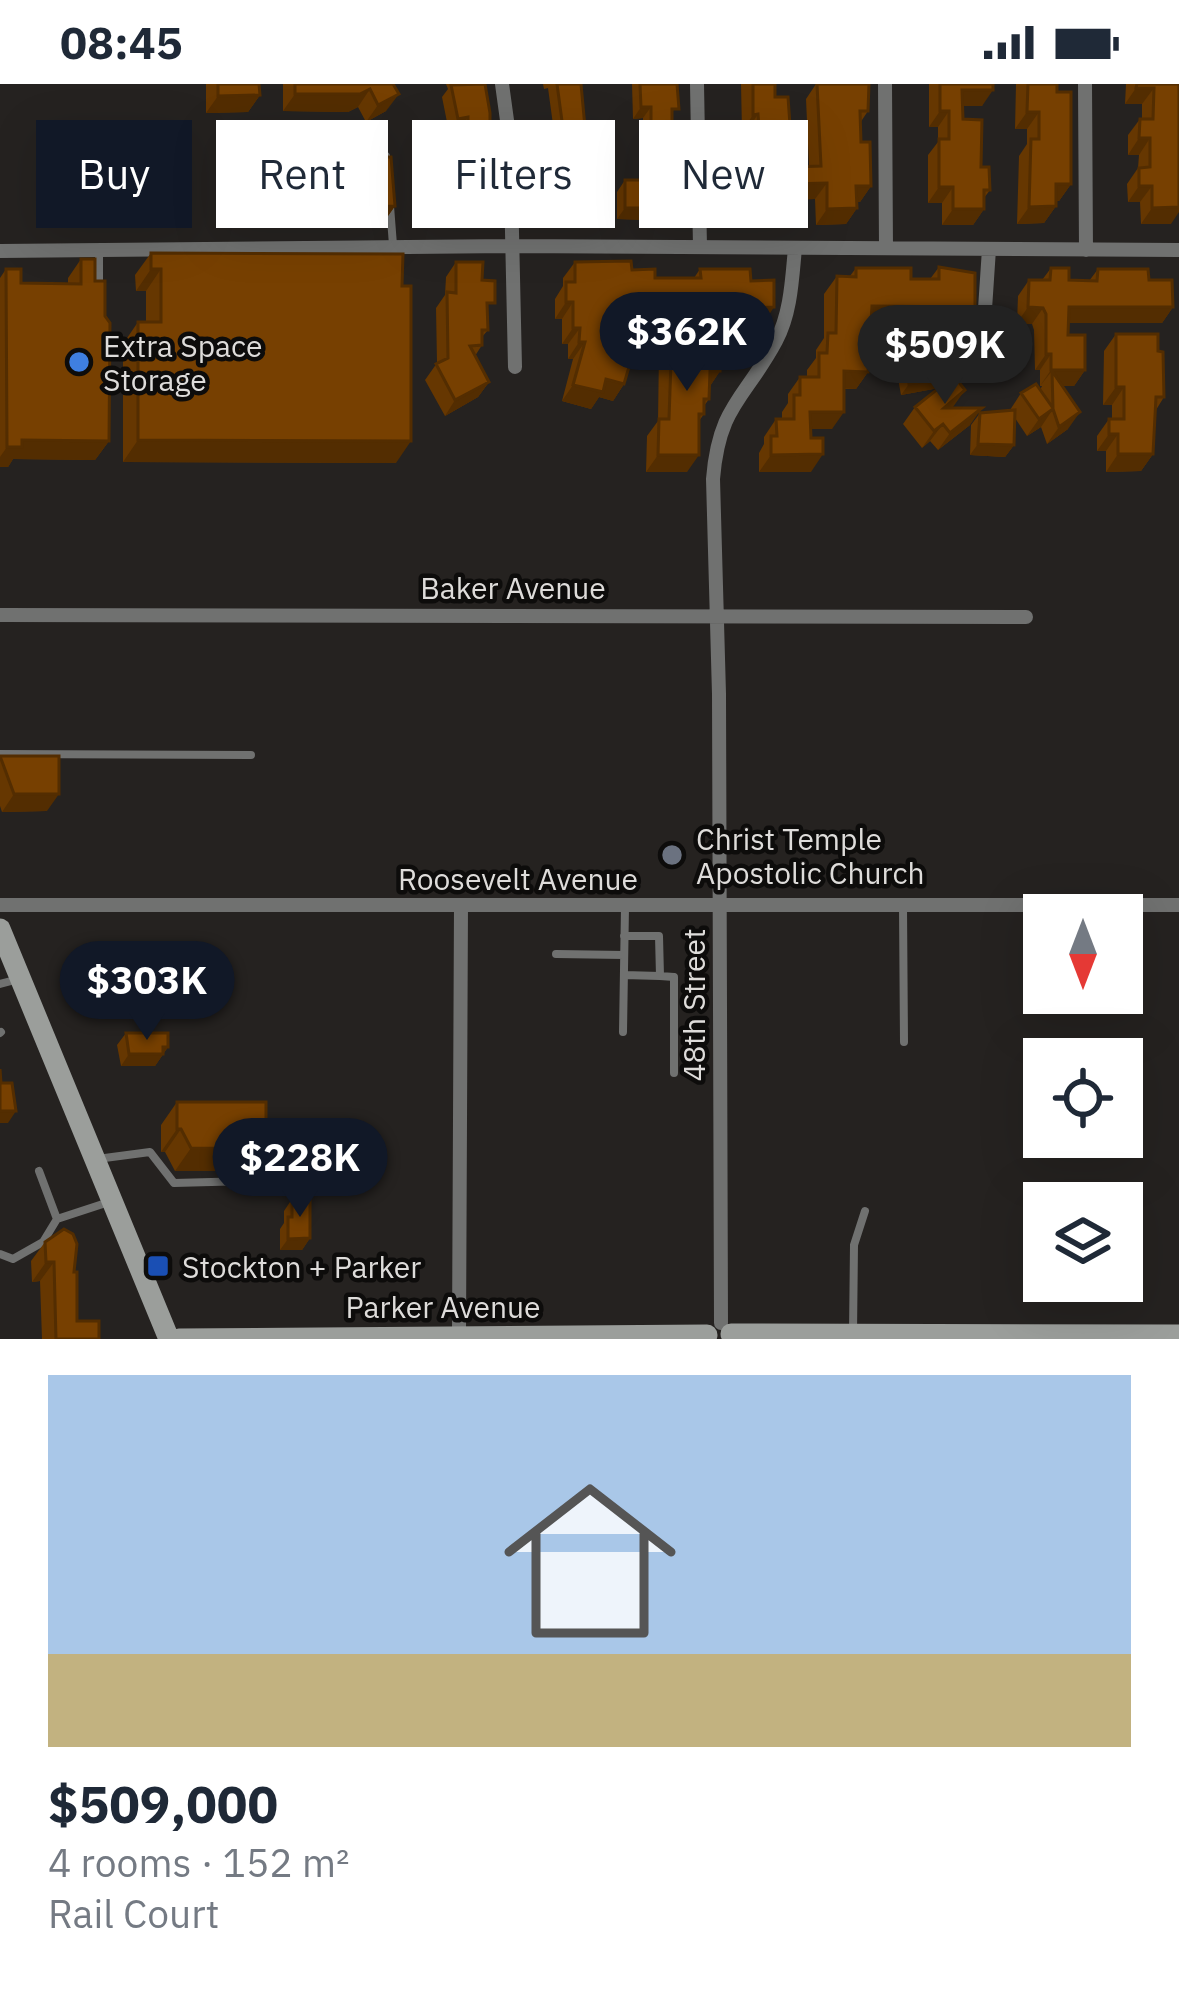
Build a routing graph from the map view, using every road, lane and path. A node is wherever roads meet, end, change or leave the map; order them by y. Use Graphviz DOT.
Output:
graph roads {
  1 [pos="502,84"];
  2 [pos="697,84"];
  3 [pos="884,84"];
  4 [pos="1085,84"];
  5 [pos="390,201"];
  6 [pos="513,246"];
  7 [pos="393,247"];
  8 [pos="700,247"];
  9 [pos="795,248"];
  10 [pos="886,248"];
  11 [pos="989,249"];
  12 [pos="99,250"];
  13 [pos="1086,250"];
  14 [pos="1179,250"];
  15 [pos="0,254"];
  16 [pos="99,313"];
  17 [pos="515,367"];
  18 [pos="981,369"];
  19 [pos="716,614"];
  20 [pos="0,615"];
  21 [pos="1026,617"];
  22 [pos="0,754"];
  23 [pos="251,755"];
  24 [pos="0,905"];
  25 [pos="460,905"];
  26 [pos="625,905"];
  27 [pos="720,905"];
  28 [pos="903,905"];
  29 [pos="1179,905"];
  30 [pos="0,929"];
  31 [pos="624,936"];
  32 [pos="556,954"];
  33 [pos="624,955"];
  34 [pos="624,975"];
  35 [pos="660,976"];
  36 [pos="10,981"];
  37 [pos="623,1032"];
  38 [pos="904,1042"];
  39 [pos="674,1073"];
  40 [pos="96,1159"];
  41 [pos="39,1172"];
  42 [pos="249,1181"];
  43 [pos="113,1200"];
  44 [pos="865,1211"];
  45 [pos="57,1219"];
  46 [pos="0,1254"];
  47 [pos="720,1334"];
  48 [pos="853,1334"];
  49 [pos="458,1335"];
  50 [pos="1179,1335"];
  51 [pos="909,1337"];
  52 [pos="1070,1337"];
  53 [pos="169,1339"];
  54 [pos="179,1339"];
  1 -- 6 [label="street"];
  2 -- 8 [label="street"];
  3 -- 10 [label="street"];
  4 -- 13 [label="street"];
  5 -- 7 [label="lane"];
  6 -- 7 [label="street"];
  6 -- 8 [label="street"];
  6 -- 17 [label="street"];
  7 -- 12 [label="street"];
  8 -- 9 [label="street"];
  9 -- 10 [label="street"];
  9 -- 19 [label="street, 48th Street"];
  10 -- 11 [label="street"];
  11 -- 13 [label="street"];
  11 -- 18 [label="street"];
  12 -- 15 [label="street"];
  12 -- 16 [label="lane"];
  13 -- 14 [label="street"];
  19 -- 20 [label="street, Baker Avenue"];
  19 -- 21 [label="street, Baker Avenue"];
  19 -- 27 [label="street, 48th Street"];
  22 -- 23 [label="lane"];
  24 -- 25 [label="street, Roosevelt Avenue"];
  25 -- 26 [label="street, Roosevelt Avenue"];
  25 -- 49 [label="street"];
  26 -- 27 [label="street, Roosevelt Avenue"];
  26 -- 31 [label="lane"];
  27 -- 28 [label="street, Roosevelt Avenue"];
  27 -- 47 [label="street, 48th Street"];
  28 -- 29 [label="street, Roosevelt Avenue"];
  28 -- 38 [label="lane"];
  30 -- 36 [label="street"];
  31 -- 33 [label="lane"];
  31 -- 35 [label="lane"];
  32 -- 33 [label="lane"];
  33 -- 34 [label="lane"];
  34 -- 35 [label="lane"];
  34 -- 37 [label="lane"];
  35 -- 39 [label="lane"];
  36 -- 40 [label="street"];
  40 -- 42 [label="lane"];
  40 -- 43 [label="street"];
  41 -- 45 [label="lane"];
  43 -- 45 [label="lane"];
  43 -- 53 [label="street"];
  44 -- 48 [label="lane"];
  45 -- 46 [label="lane"];
  47 -- 48 [label="street, Parker Avenue"];
  47 -- 49 [label="street, Parker Avenue"];
  48 -- 51 [label="street, Parker Avenue"];
  49 -- 54 [label="street, Parker Avenue"];
  50 -- 52 [label="street, Parker Avenue"];
  51 -- 52 [label="street, Parker Avenue"];
}
